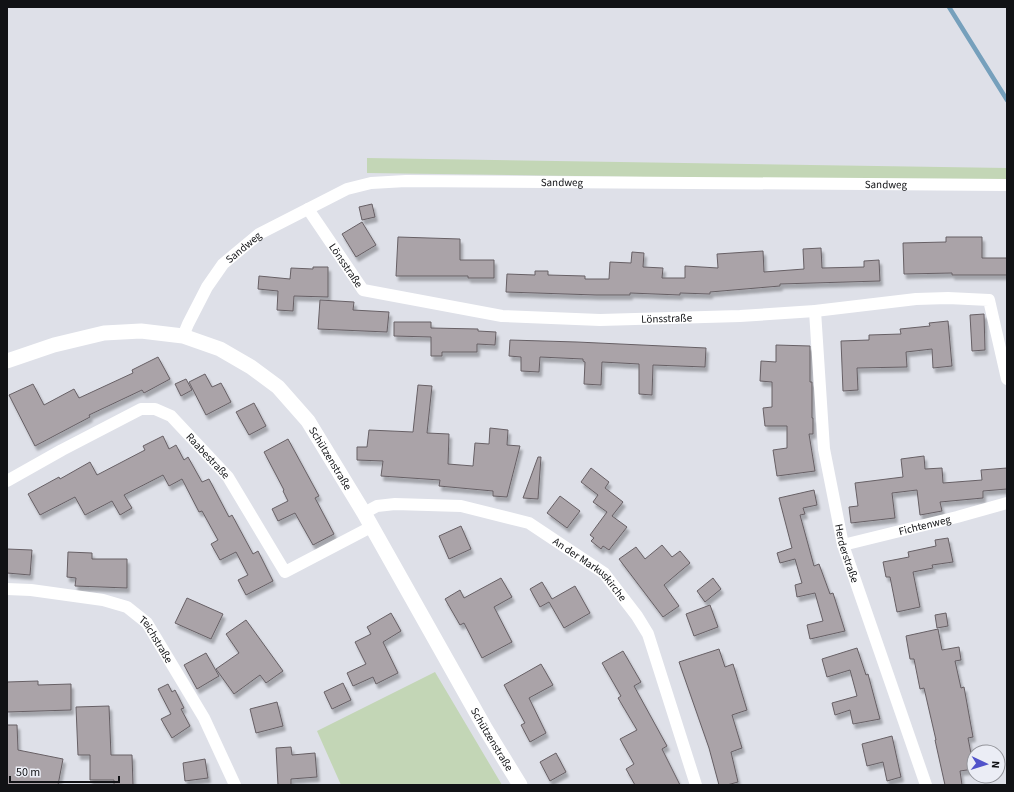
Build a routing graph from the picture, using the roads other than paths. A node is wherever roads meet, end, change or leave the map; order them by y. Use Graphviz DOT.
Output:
graph roads {
  1 [pos="1007,185"];
  2 [pos="308,209"];
  3 [pos="815,311"];
  4 [pos="183,336"];
  5 [pos="7,361"];
  6 [pos="1007,379"];
  7 [pos="7,481"];
  8 [pos="1007,503"];
  9 [pos="364,513"];
  10 [pos="371,527"];
  11 [pos="842,545"];
  12 [pos="7,589"];
  13 [pos="235,785"];
  14 [pos="520,785"];
  15 [pos="696,785"];
  16 [pos="926,785"];
  1 -- 2 [label="street, Sandweg"];
  2 -- 3 [label="street, Lönsstraße"];
  2 -- 4 [label="street, Sandweg"];
  3 -- 6 [label="street, Lönsstraße"];
  3 -- 11 [label="street, Herderstraße"];
  4 -- 5 [label="street, Schützenstraße"];
  4 -- 9 [label="street, Schützenstraße"];
  7 -- 10 [label="street, Raabestraße"];
  8 -- 11 [label="street, Fichtenweg"];
  9 -- 10 [label="street, Schützenstraße"];
  9 -- 15 [label="street, An der Markuskirche"];
  10 -- 14 [label="street, Schützenstraße"];
  11 -- 16 [label="street, Herderstraße"];
  12 -- 13 [label="street, Teichstraße"];
}
